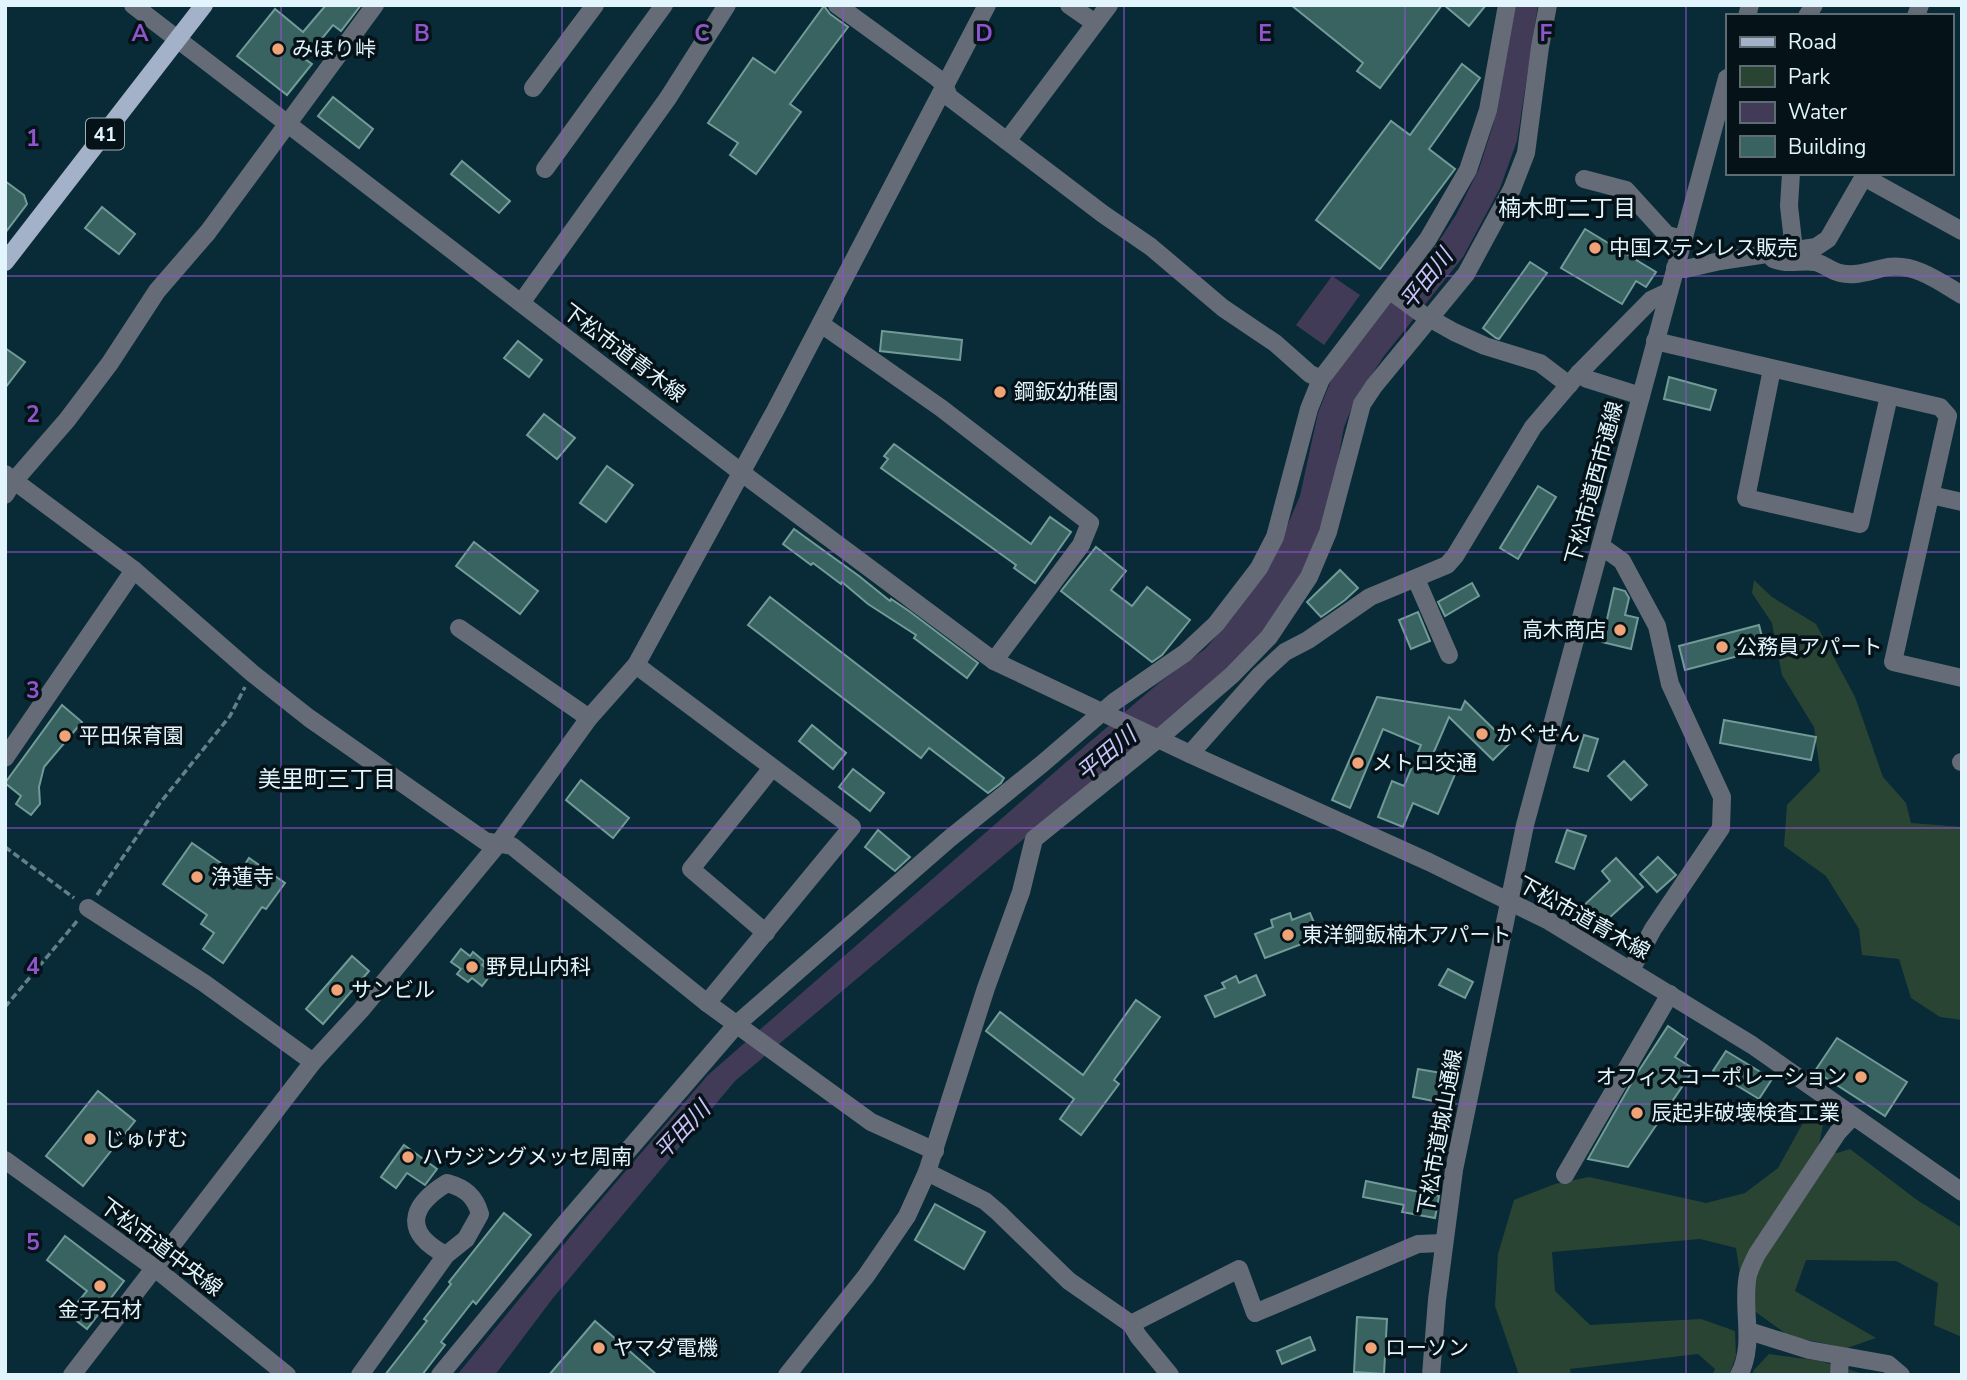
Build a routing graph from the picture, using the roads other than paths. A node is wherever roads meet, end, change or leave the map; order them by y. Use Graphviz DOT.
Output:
graph roads {
  1 [pos="133,5"];
  2 [pos="204,5"];
  3 [pos="375,5"];
  4 [pos="595,5"];
  5 [pos="664,5"];
  6 [pos="727,5"];
  7 [pos="837,5"];
  8 [pos="987,5"];
  9 [pos="1069,5"];
  10 [pos="1109,5"];
  11 [pos="1507,5"];
  12 [pos="1548,5"];
  13 [pos="1095,23"];
  14 [pos="178,40"];
  15 [pos="1726,82"];
  16 [pos="944,84"];
  17 [pos="533,88"];
  18 [pos="288,123"];
  19 [pos="1007,141"];
  20 [pos="545,169"];
  21 [pos="1791,175"];
  22 [pos="1865,175"];
  23 [pos="1584,178"];
  24 [pos="1962,231"];
  25 [pos="1683,239"];
  26 [pos="1794,250"];
  27 [pos="1766,256"];
  28 [pos="5,262"];
  29 [pos="1675,268"];
  30 [pos="1392,292"];
  31 [pos="1668,292"];
  32 [pos="1962,295"];
  33 [pos="521,303"];
  34 [pos="1425,316"];
  35 [pos="821,324"];
  36 [pos="1655,341"];
  37 [pos="1772,369"];
  38 [pos="1321,379"];
  39 [pos="1574,379"];
  40 [pos="1640,396"];
  41 [pos="1889,396"];
  42 [pos="742,473"];
  43 [pos="8,483"];
  44 [pos="1931,495"];
  45 [pos="1962,502"];
  46 [pos="1601,546"];
  47 [pos="134,570"];
  48 [pos="1416,579"];
  49 [pos="459,628"];
  50 [pos="1449,655"];
  51 [pos="994,661"];
  52 [pos="635,665"];
  53 [pos="1962,678"];
  54 [pos="1106,714"];
  55 [pos="589,718"];
  56 [pos="1155,737"];
  57 [pos="1190,754"];
  58 [pos="5,758"];
  59 [pos="771,769"];
  60 [pos="498,844"];
  61 [pos="1509,901"];
  62 [pos="88,908"];
  63 [pos="766,933"];
  64 [pos="1631,970"];
  65 [pos="1670,993"];
  66 [pos="707,1003"];
  67 [pos="740,1026"];
  68 [pos="313,1062"];
  69 [pos="1853,1116"];
  70 [pos="935,1152"];
  71 [pos="5,1160"];
  72 [pos="927,1172"];
  73 [pos="1565,1175"];
  74 [pos="1962,1192"];
  75 [pos="1443,1243"];
  76 [pos="446,1255"];
  77 [pos="156,1269"];
  78 [pos="1131,1324"];
  79 [pos="1749,1331"];
  80 [pos="1840,1366"];
  81 [pos="72,1375"];
  82 [pos="287,1375"];
  83 [pos="360,1375"];
  84 [pos="440,1375"];
  85 [pos="787,1375"];
  86 [pos="1170,1375"];
  87 [pos="1431,1375"];
  88 [pos="1739,1375"];
  89 [pos="1901,1375"];
  1 -- 14 [label="street, 下松市道青木線"];
  2 -- 14 [label="main road, 41"];
  3 -- 18 [label="street"];
  4 -- 17 [label="street"];
  5 -- 20 [label="street"];
  6 -- 33 [label="street"];
  7 -- 16 [label="street"];
  8 -- 16 [label="street"];
  9 -- 13 [label="street"];
  10 -- 13 [label="street"];
  11 -- 30 [label="street"];
  12 -- 34 [label="street"];
  13 -- 19 [label="street"];
  14 -- 18 [label="street, 下松市道青木線"];
  14 -- 28 [label="main road, 41"];
  15 -- 25 [label="street, 下松市道西市通線"];
  16 -- 19 [label="street"];
  16 -- 35 [label="street"];
  18 -- 33 [label="street, 下松市道青木線"];
  18 -- 43 [label="street"];
  19 -- 38 [label="street"];
  21 -- 26 [label="street"];
  22 -- 24 [label="street"];
  22 -- 26 [label="street"];
  23 -- 25 [label="street"];
  25 -- 29 [label="street, 下松市道西市通線"];
  26 -- 27 [label="street"];
  27 -- 29 [label="street"];
  27 -- 32 [label="street"];
  29 -- 31 [label="street, 下松市道西市通線"];
  30 -- 34 [label="street"];
  30 -- 38 [label="street"];
  31 -- 36 [label="street, 下松市道西市通線"];
  31 -- 39 [label="street"];
  33 -- 42 [label="street, 下松市道青木線"];
  34 -- 39 [label="street"];
  34 -- 56 [label="street"];
  35 -- 42 [label="street"];
  35 -- 51 [label="street"];
  36 -- 37 [label="street"];
  36 -- 40 [label="street, 下松市道西市通線"];
  37 -- 41 [label="street"];
  37 -- 41 [label="street"];
  38 -- 54 [label="street"];
  39 -- 40 [label="street"];
  39 -- 48 [label="street"];
  40 -- 46 [label="street, 下松市道西市通線"];
  41 -- 44 [label="street"];
  42 -- 51 [label="street, 下松市道青木線"];
  42 -- 52 [label="street"];
  43 -- 47 [label="street"];
  44 -- 45 [label="street"];
  44 -- 53 [label="street"];
  46 -- 61 [label="street, 下松市道西市通線"];
  46 -- 64 [label="street"];
  47 -- 58 [label="street"];
  47 -- 60 [label="street"];
  48 -- 50 [label="street"];
  48 -- 57 [label="street"];
  49 -- 55 [label="street"];
  51 -- 54 [label="street, 下松市道青木線"];
  52 -- 55 [label="street"];
  52 -- 59 [label="street"];
  54 -- 56 [label="street, 下松市道青木線"];
  54 -- 67 [label="street"];
  55 -- 60 [label="street"];
  56 -- 57 [label="street, 下松市道青木線"];
  56 -- 70 [label="street"];
  57 -- 61 [label="street, 下松市道青木線"];
  59 -- 63 [label="street"];
  59 -- 63 [label="street"];
  60 -- 66 [label="street"];
  60 -- 68 [label="street"];
  61 -- 64 [label="street, 下松市道青木線"];
  61 -- 75 [label="street, 下松市道城山通線"];
  62 -- 68 [label="street"];
  63 -- 66 [label="street"];
  64 -- 65 [label="street, 下松市道青木線"];
  65 -- 69 [label="street, 下松市道青木線"];
  65 -- 73 [label="street"];
  66 -- 67 [label="street"];
  67 -- 70 [label="street"];
  67 -- 84 [label="street"];
  68 -- 77 [label="street"];
  69 -- 74 [label="street, 下松市道青木線"];
  69 -- 79 [label="street"];
  70 -- 72 [label="street"];
  71 -- 77 [label="street, 下松市道中央線"];
  72 -- 78 [label="street"];
  72 -- 85 [label="street"];
  75 -- 78 [label="street"];
  75 -- 87 [label="street, 下松市道城山通線"];
  76 -- 83 [label="street"];
  77 -- 81 [label="street"];
  77 -- 82 [label="street, 下松市道中央線"];
  78 -- 86 [label="street"];
  79 -- 80 [label="street"];
  79 -- 88 [label="street"];
  80 -- 89 [label="street"];
}
